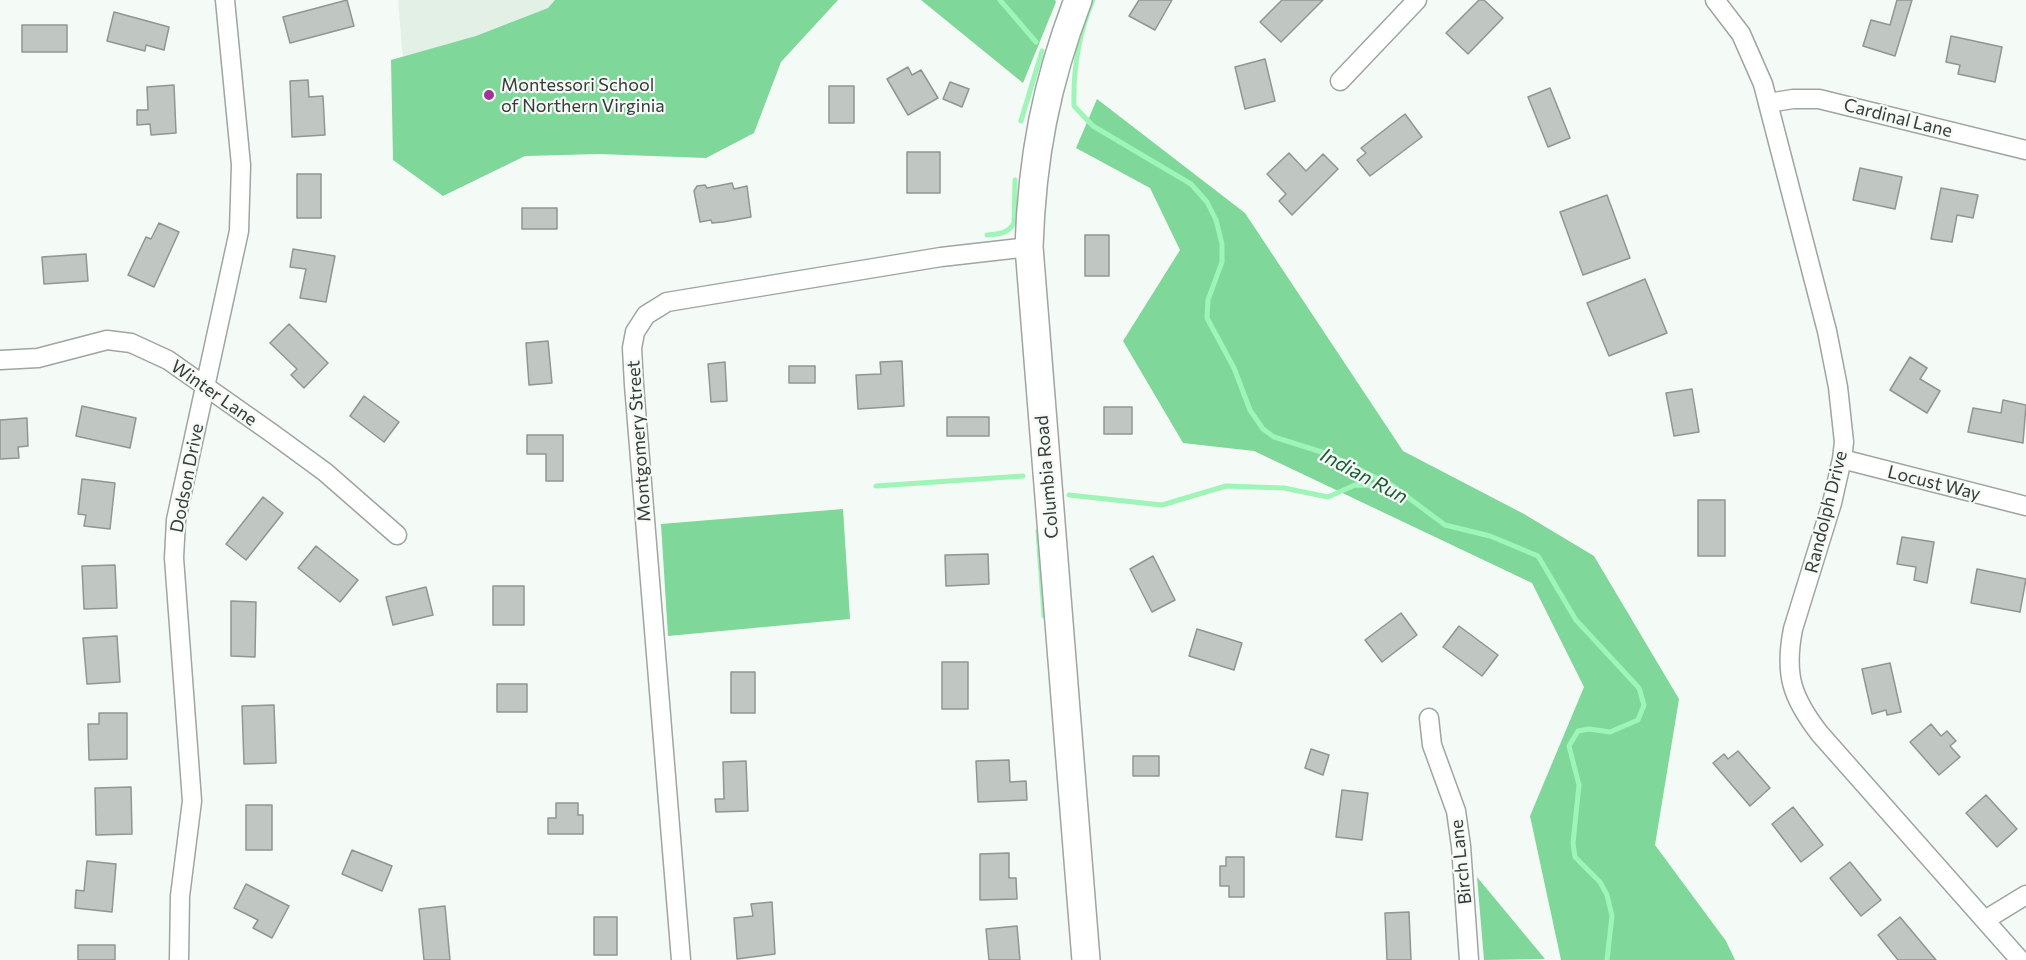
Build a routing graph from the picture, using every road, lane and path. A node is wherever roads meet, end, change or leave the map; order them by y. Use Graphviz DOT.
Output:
graph roads {
  1 [pos="225,0"];
  2 [pos="1078,0"];
  3 [pos="1417,0"];
  4 [pos="1715,0"];
  5 [pos="1340,81"];
  6 [pos="1768,103"];
  7 [pos="2026,150"];
  8 [pos="1029,247"];
  9 [pos="0,360"];
  10 [pos="206,389"];
  11 [pos="1842,459"];
  12 [pos="2026,507"];
  13 [pos="397,535"];
  14 [pos="1429,718"];
  15 [pos="2026,895"];
  16 [pos="1985,920"];
  17 [pos="179,960"];
  18 [pos="681,960"];
  19 [pos="1086,960"];
  20 [pos="1469,960"];
  21 [pos="2020,960"];
  1 -- 10 [label="street, Dodson Drive"];
  2 -- 8 [label="street, Columbia Road"];
  3 -- 5 [label="street"];
  4 -- 6 [label="street, Randolph Drive"];
  6 -- 7 [label="street, Cardinal Lane"];
  6 -- 11 [label="street, Randolph Drive"];
  8 -- 18 [label="street, Montgomery Street"];
  8 -- 19 [label="street, Columbia Road"];
  9 -- 10 [label="street, Winter Lane"];
  10 -- 13 [label="street, Winter Lane"];
  10 -- 17 [label="street, Dodson Drive"];
  11 -- 12 [label="street, Locust Way"];
  11 -- 16 [label="street, Randolph Drive"];
  14 -- 20 [label="street, Birch Lane"];
  15 -- 16 [label="street"];
  16 -- 21 [label="street, Randolph Drive"];
}
